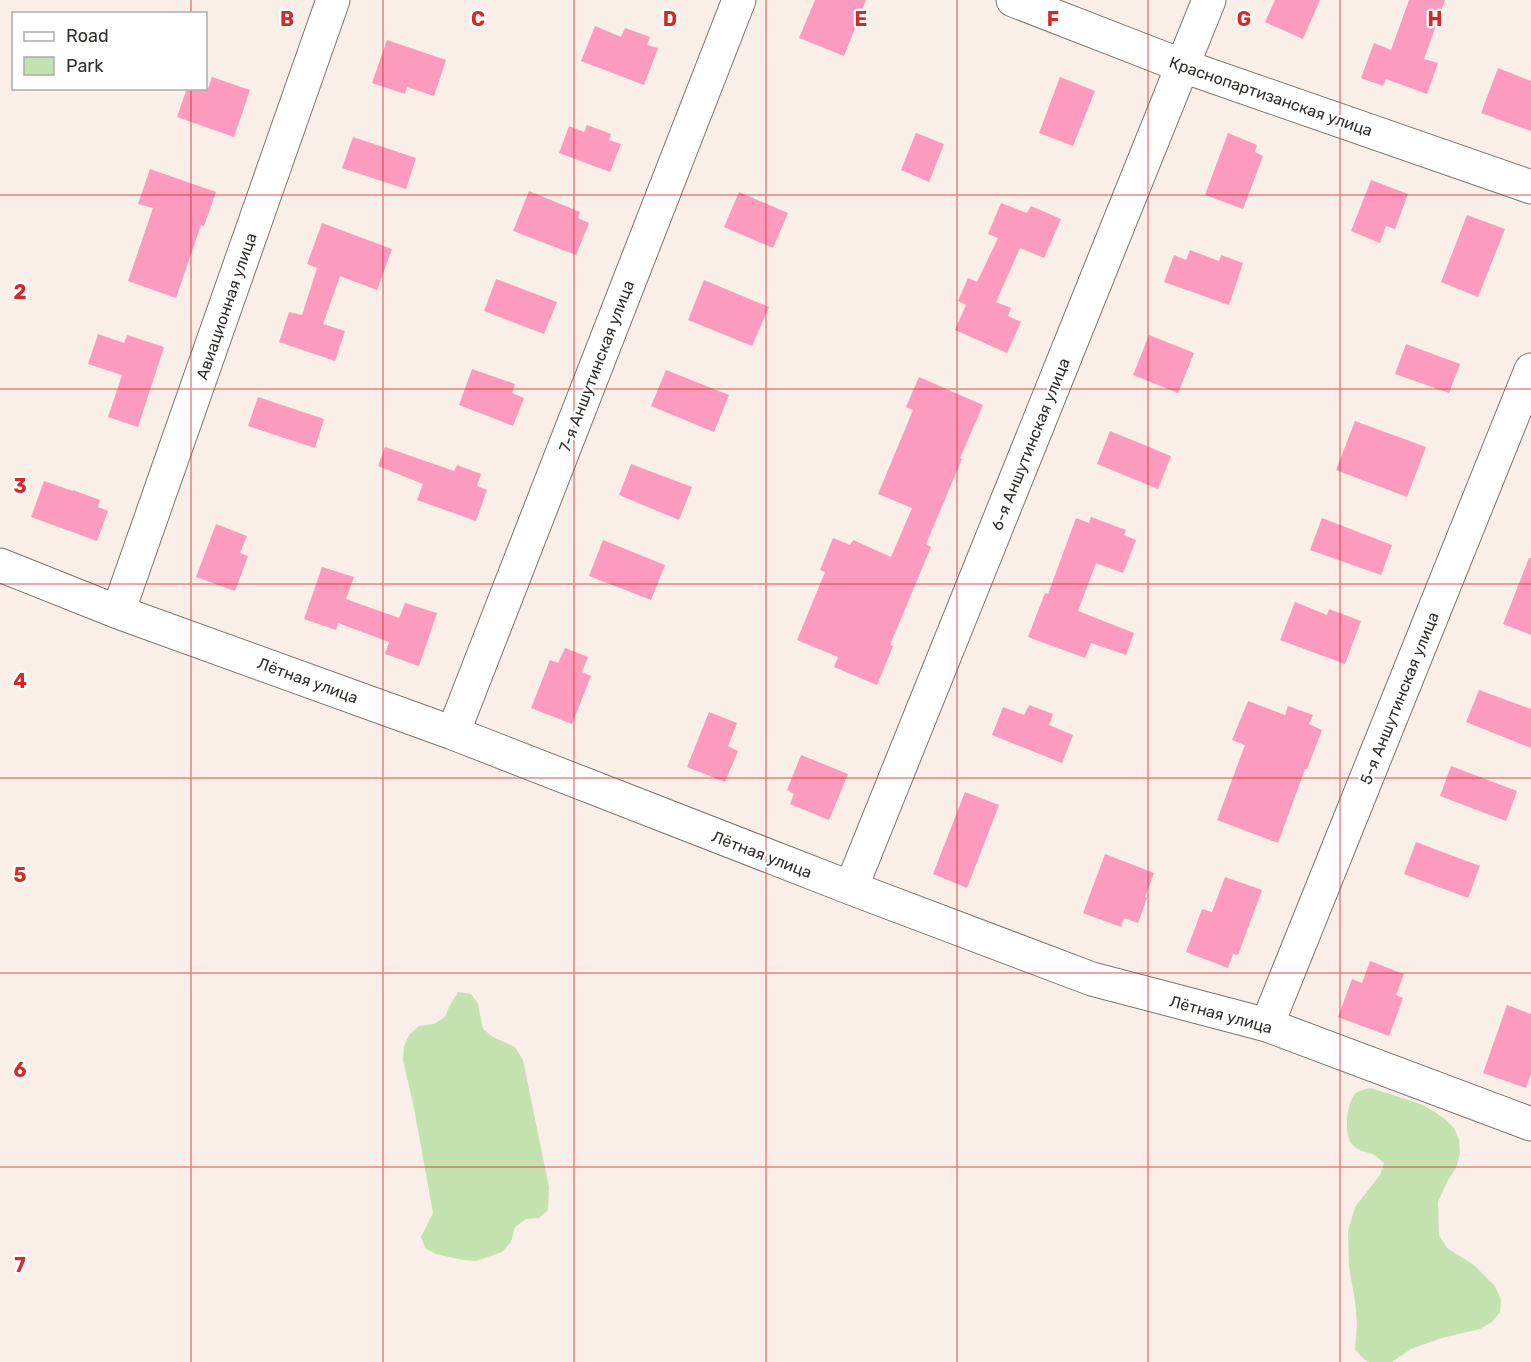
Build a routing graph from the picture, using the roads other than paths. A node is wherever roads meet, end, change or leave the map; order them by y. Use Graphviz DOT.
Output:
graph roads {
  1 [pos="333,0"];
  2 [pos="739,0"];
  3 [pos="1013,0"];
  4 [pos="1209,0"];
  5 [pos="1183,66"];
  6 [pos="1531,187"];
  7 [pos="1531,370"];
  8 [pos="0,565"];
  9 [pos="118,612"];
  10 [pos="453,733"];
  11 [pos="851,888"];
  12 [pos="1267,1025"];
  13 [pos="1531,1124"];
  1 -- 9 [label="street, Авиационная улица"];
  2 -- 10 [label="street, 7-я Аншутинская улица"];
  3 -- 5 [label="street, Краснопартизанская улица"];
  4 -- 5 [label="street, 6-я Аншутинская улица"];
  5 -- 6 [label="street, Краснопартизанская улица"];
  5 -- 11 [label="street, 6-я Аншутинская улица"];
  7 -- 12 [label="street, 5-я Аншутинская улица"];
  8 -- 9 [label="street, Лётная улица"];
  9 -- 10 [label="street, Лётная улица"];
  10 -- 11 [label="street, Лётная улица"];
  11 -- 12 [label="street, Лётная улица"];
  12 -- 13 [label="street, Лётная улица"];
}
